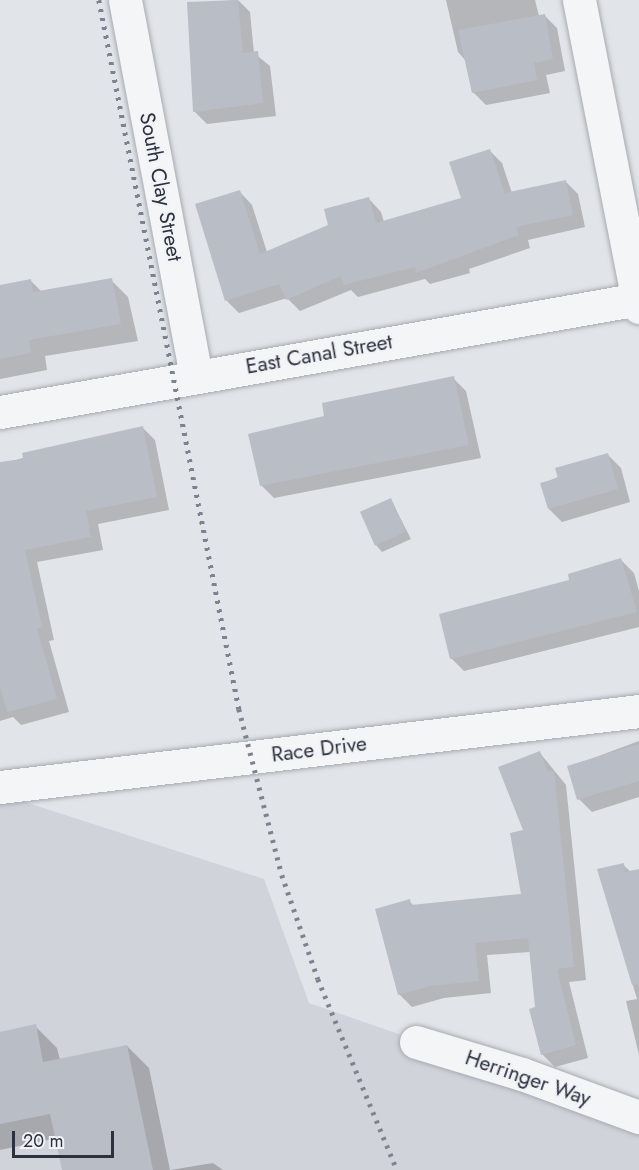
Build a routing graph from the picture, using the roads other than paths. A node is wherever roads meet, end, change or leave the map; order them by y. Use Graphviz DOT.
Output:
graph roads {
  1 [pos="125,0"];
  2 [pos="579,0"];
  3 [pos="639,301"];
  4 [pos="196,375"];
  5 [pos="0,412"];
  6 [pos="639,711"];
  7 [pos="0,787"];
  8 [pos="416,1042"];
  9 [pos="639,1117"];
  1 -- 4 [label="street, South Clay Street"];
  2 -- 3 [label="street"];
  3 -- 4 [label="street, East Canal Street"];
  4 -- 5 [label="street, East Canal Street"];
  6 -- 7 [label="street, Race Drive"];
  8 -- 9 [label="street, Herringer Way"];
}
